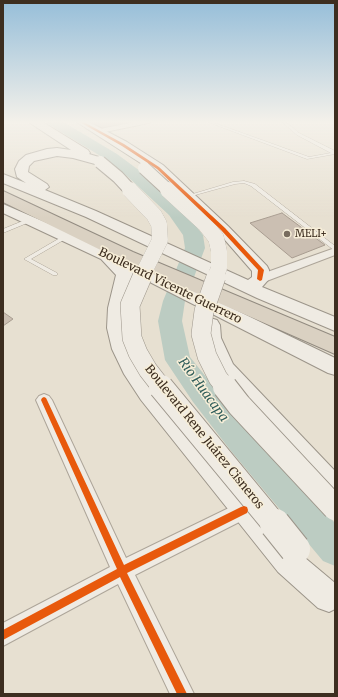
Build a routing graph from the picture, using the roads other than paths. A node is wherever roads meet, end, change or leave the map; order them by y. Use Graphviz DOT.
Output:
graph roads {
  1 [pos="46,154"];
  2 [pos="70,154"];
  3 [pos="86,154"];
  4 [pos="124,154"];
  5 [pos="133,154"];
  6 [pos="297,154"];
  7 [pos="332,154"];
  8 [pos="98,161"];
  9 [pos="3,178"];
  10 [pos="3,190"];
  11 [pos="3,196"];
  12 [pos="188,196"];
  13 [pos="3,208"];
  14 [pos="91,214"];
  15 [pos="38,218"];
  16 [pos="3,231"];
  17 [pos="62,235"];
  18 [pos="335,250"];
  19 [pos="125,252"];
  20 [pos="55,274"];
  21 [pos="237,295"];
  22 [pos="335,324"];
  23 [pos="335,336"];
  24 [pos="335,346"];
  25 [pos="335,367"];
  26 [pos="44,400"];
  27 [pos="335,489"];
  28 [pos="335,508"];
  29 [pos="244,510"];
  30 [pos="122,571"];
  31 [pos="332,601"];
  32 [pos="3,635"];
  33 [pos="182,694"];
  1 -- 14 [label="main road"];
  2 -- 8 [label="main road"];
  3 -- 8 [label="main road, Boulevard Rene Juárez Cisneros"];
  4 -- 28 [label="main road, bridge"];
  5 -- 12 [label="main road"];
  6 -- 7 [label="lane"];
  8 -- 31 [label="main road, Boulevard Rene Juárez Cisneros, bridge"];
  9 -- 14 [label="main road, Boulevard Vicente Guerrero"];
  10 -- 19 [label="highway, Boulevard Vicente Guerrero"];
  11 -- 15 [label="highway, Boulevard Vicente Guerrero"];
  12 -- 18 [label="lane"];
  12 -- 21 [label="main road"];
  13 -- 15 [label="main road, Boulevard Vicente Guerrero"];
  14 -- 19 [label="main road, Boulevard Vicente Guerrero"];
  15 -- 16 [label="lane"];
  15 -- 17 [label="highway"];
  15 -- 19 [label="highway, Boulevard Vicente Guerrero"];
  17 -- 19 [label="main road, Boulevard Vicente Guerrero"];
  17 -- 20 [label="lane"];
  18 -- 21 [label="street"];
  19 -- 21 [label="highway, Boulevard Vicente Guerrero, bridge"];
  19 -- 29 [label="main road"];
  21 -- 22 [label="main road, Boulevard Vicente Guerrero"];
  21 -- 23 [label="highway, Boulevard Vicente Guerrero"];
  21 -- 24 [label="highway, Boulevard Vicente Guerrero"];
  21 -- 25 [label="main road, Boulevard Vicente Guerrero"];
  21 -- 27 [label="main road"];
  26 -- 30 [label="street"];
  29 -- 30 [label="street"];
  29 -- 31 [label="main road"];
  30 -- 32 [label="street"];
  30 -- 33 [label="street"];
}
